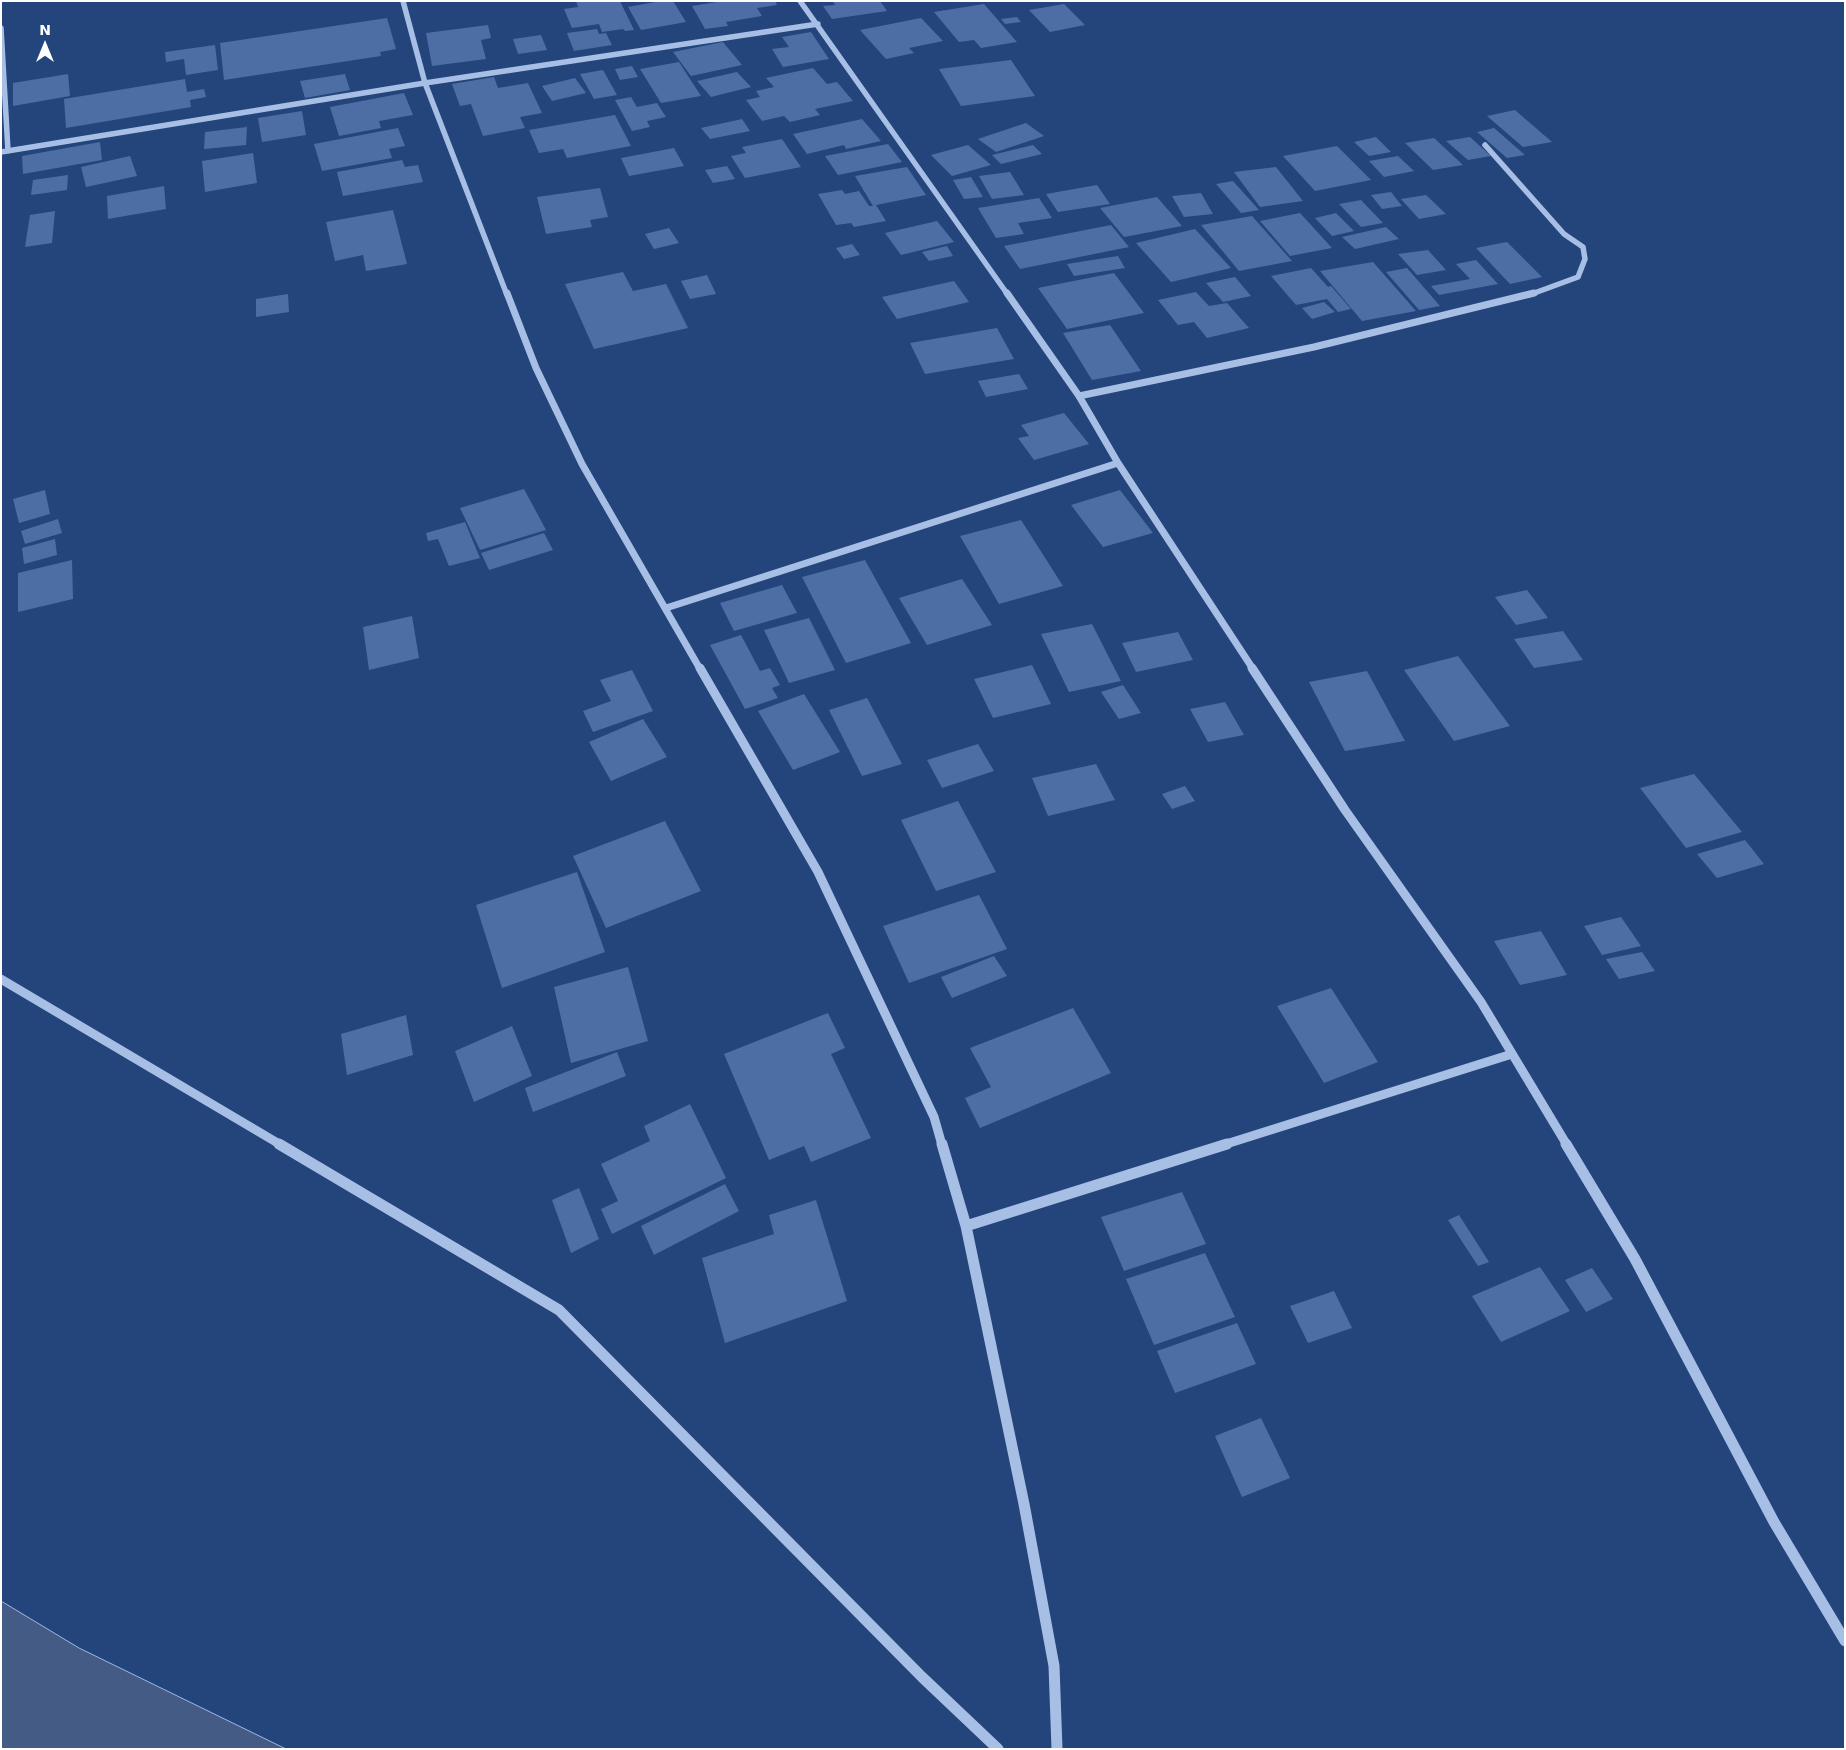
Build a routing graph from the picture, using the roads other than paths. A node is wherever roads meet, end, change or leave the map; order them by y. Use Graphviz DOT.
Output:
graph roads {
  1 [pos="403,1"];
  2 [pos="800,1"];
  3 [pos="818,24"];
  4 [pos="1,28"];
  5 [pos="425,83"];
  6 [pos="1485,145"];
  7 [pos="8,151"];
  8 [pos="1,152"];
  9 [pos="1079,396"];
  10 [pos="1118,463"];
  11 [pos="666,608"];
  12 [pos="1,979"];
  13 [pos="1512,1054"];
  14 [pos="966,1226"];
  15 [pos="1845,1641"];
  16 [pos="998,1749"];
  17 [pos="1057,1749"];
  1 -- 5 [label="street"];
  2 -- 3 [label="street"];
  3 -- 5 [label="street"];
  3 -- 9 [label="street"];
  4 -- 7 [label="street"];
  5 -- 7 [label="street"];
  5 -- 11 [label="street"];
  6 -- 9 [label="street"];
  7 -- 8 [label="street"];
  9 -- 10 [label="street"];
  10 -- 11 [label="street"];
  10 -- 13 [label="street"];
  11 -- 14 [label="street"];
  12 -- 16 [label="street"];
  13 -- 14 [label="street"];
  13 -- 15 [label="street"];
  14 -- 17 [label="street"];
}
